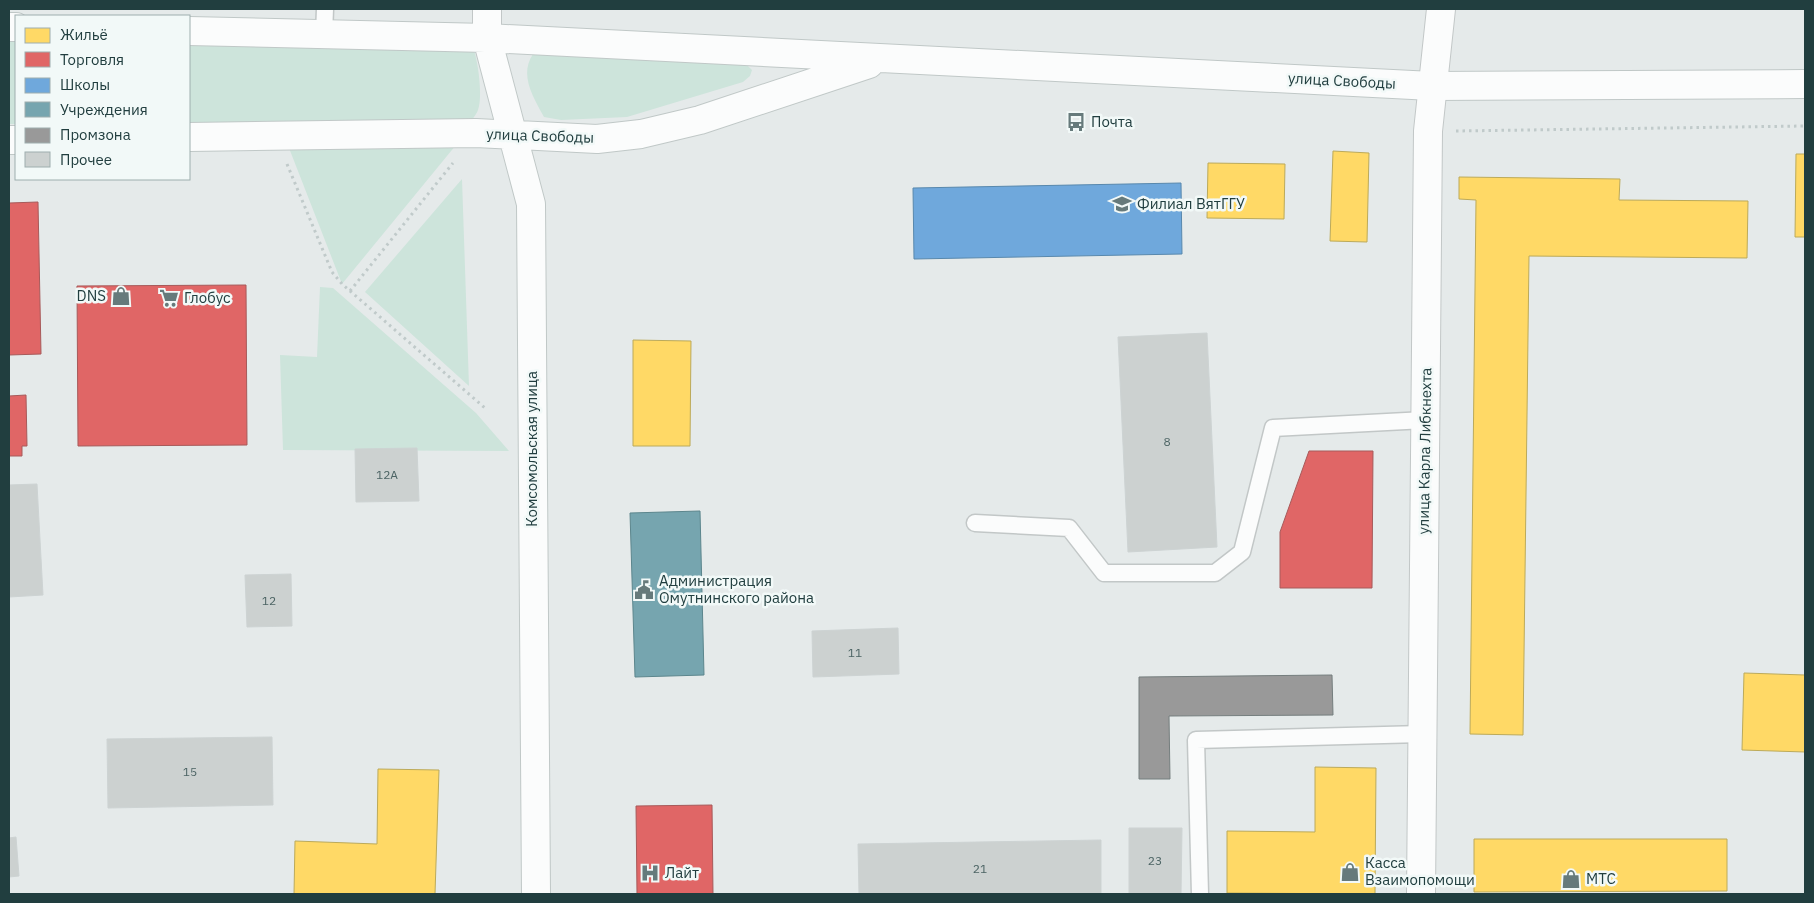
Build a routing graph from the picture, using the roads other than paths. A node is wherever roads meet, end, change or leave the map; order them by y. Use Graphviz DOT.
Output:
graph roads {
  1 [pos="487,9"];
  2 [pos="1441,9"];
  3 [pos="325,22"];
  4 [pos="190,31"];
  5 [pos="487,38"];
  6 [pos="879,59"];
  7 [pos="1805,84"];
  8 [pos="1432,86"];
  9 [pos="512,135"];
  10 [pos="190,137"];
  11 [pos="1425,420"];
  12 [pos="975,523"];
  13 [pos="1422,734"];
  14 [pos="536,894"];
  15 [pos="1200,894"];
  16 [pos="1421,894"];
  1 -- 5 [label="street, Комсомольская улица"];
  2 -- 8 [label="street, улица Карла Либкнехта"];
  3 -- 4 [label="street, улица Свободы"];
  3 -- 5 [label="street, улица Свободы"];
  5 -- 6 [label="street, улица Свободы"];
  5 -- 9 [label="street, Комсомольская улица"];
  6 -- 8 [label="street, улица Свободы"];
  6 -- 9 [label="street, улица Свободы"];
  7 -- 8 [label="street, улица Свободы"];
  8 -- 11 [label="street, улица Карла Либкнехта"];
  9 -- 10 [label="street, улица Свободы"];
  9 -- 14 [label="street, Комсомольская улица"];
  11 -- 12 [label="lane"];
  11 -- 13 [label="street, улица Карла Либкнехта"];
  13 -- 15 [label="lane"];
  13 -- 16 [label="street, улица Карла Либкнехта"];
}
